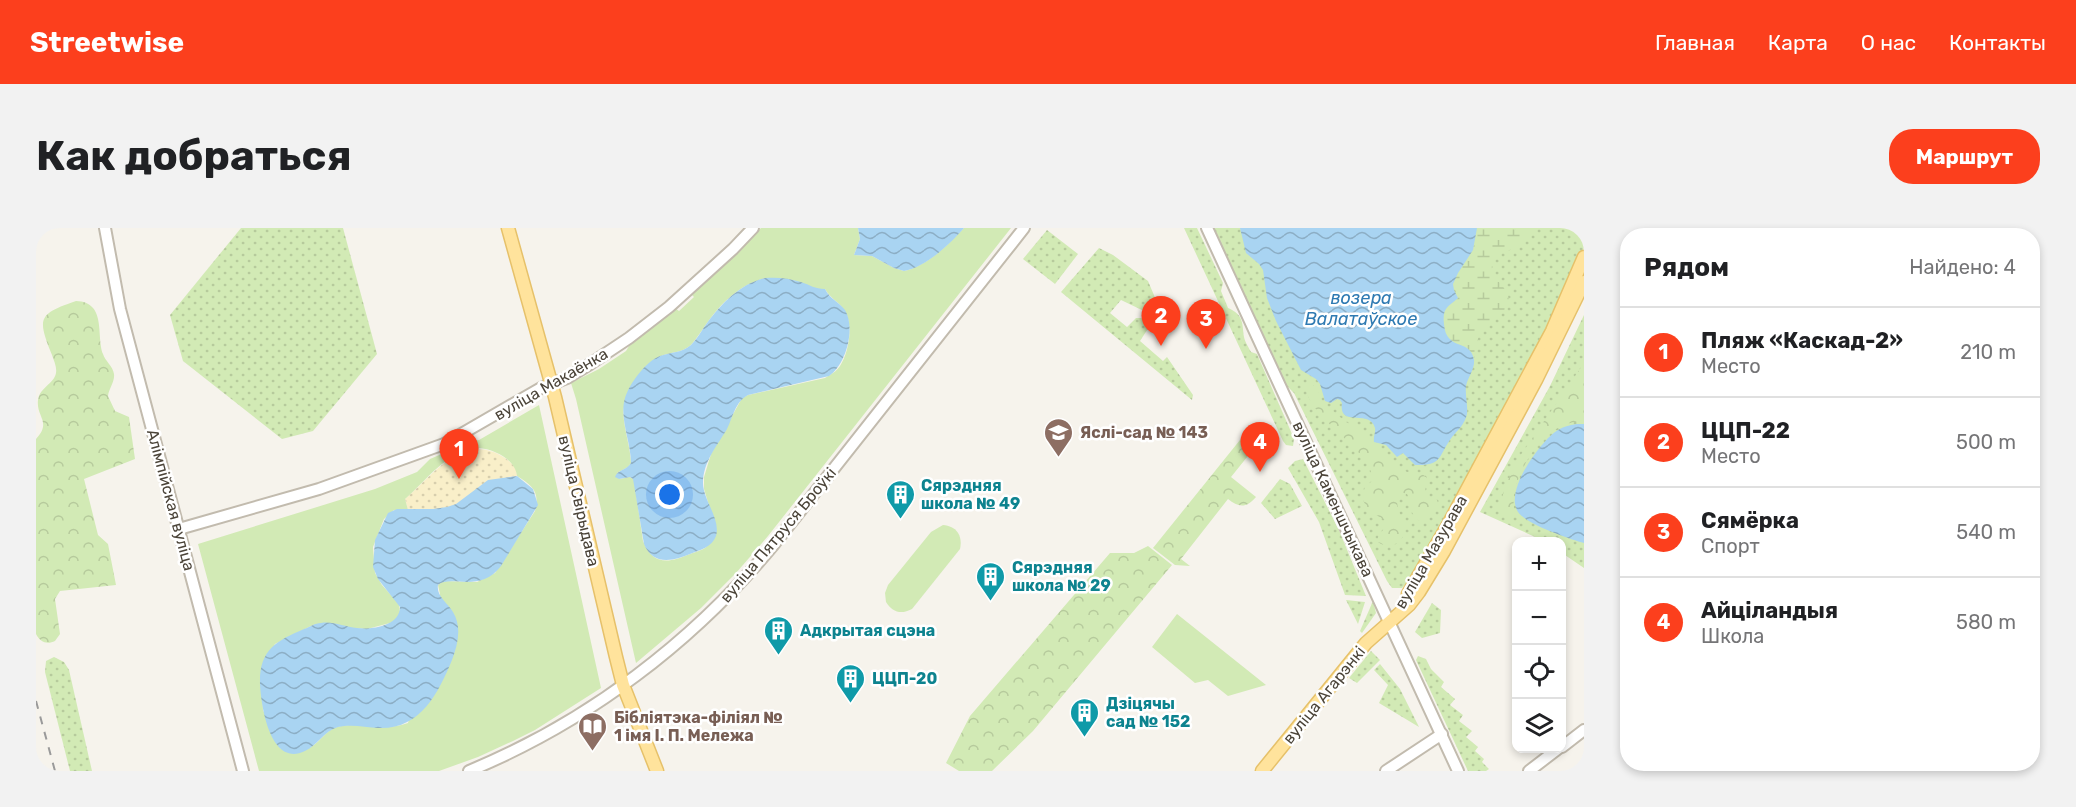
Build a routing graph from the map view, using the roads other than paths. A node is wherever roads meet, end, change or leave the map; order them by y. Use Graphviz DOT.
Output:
graph roads {
  1 [pos="105,228"];
  2 [pos="508,228"];
  3 [pos="753,228"];
  4 [pos="1024,228"];
  5 [pos="1207,228"];
  6 [pos="1584,257"];
  7 [pos="1584,282"];
  8 [pos="551,383"];
  9 [pos="179,529"];
  10 [pos="1389,622"];
  11 [pos="623,685"];
  12 [pos="1584,730"];
  13 [pos="1442,734"];
  14 [pos="1566,744"];
  15 [pos="1553,753"];
  16 [pos="243,771"];
  17 [pos="469,771"];
  18 [pos="657,771"];
  19 [pos="1262,771"];
  20 [pos="1386,771"];
  21 [pos="1458,771"];
  22 [pos="1529,771"];
  1 -- 9 [label="street, Алімпійская вуліца"];
  2 -- 8 [label="main road, вуліца Свірыдава"];
  3 -- 8 [label="street, вуліца Макаёнка"];
  4 -- 11 [label="street, вуліца Пятруся Броўкі"];
  5 -- 10 [label="street, вуліца Каменшчыкава"];
  6 -- 10 [label="main road, вуліца Мазурава"];
  7 -- 10 [label="main road, вуліца Мазурава"];
  8 -- 9 [label="street, вуліца Макаёнка"];
  8 -- 11 [label="main road, вуліца Свірыдава"];
  9 -- 16 [label="street, Алімпійская вуліца"];
  10 -- 13 [label="street, вуліца Каменшчыкава"];
  10 -- 19 [label="main road, вуліца Агарэнкі"];
  11 -- 17 [label="street, вуліца Пятруся Броўкі"];
  11 -- 18 [label="main road, вуліца Свірыдава"];
  12 -- 14 [label="street"];
  13 -- 20 [label="street"];
  13 -- 21 [label="street, вуліца Каменшчыкава"];
  15 -- 22 [label="street"];
}
